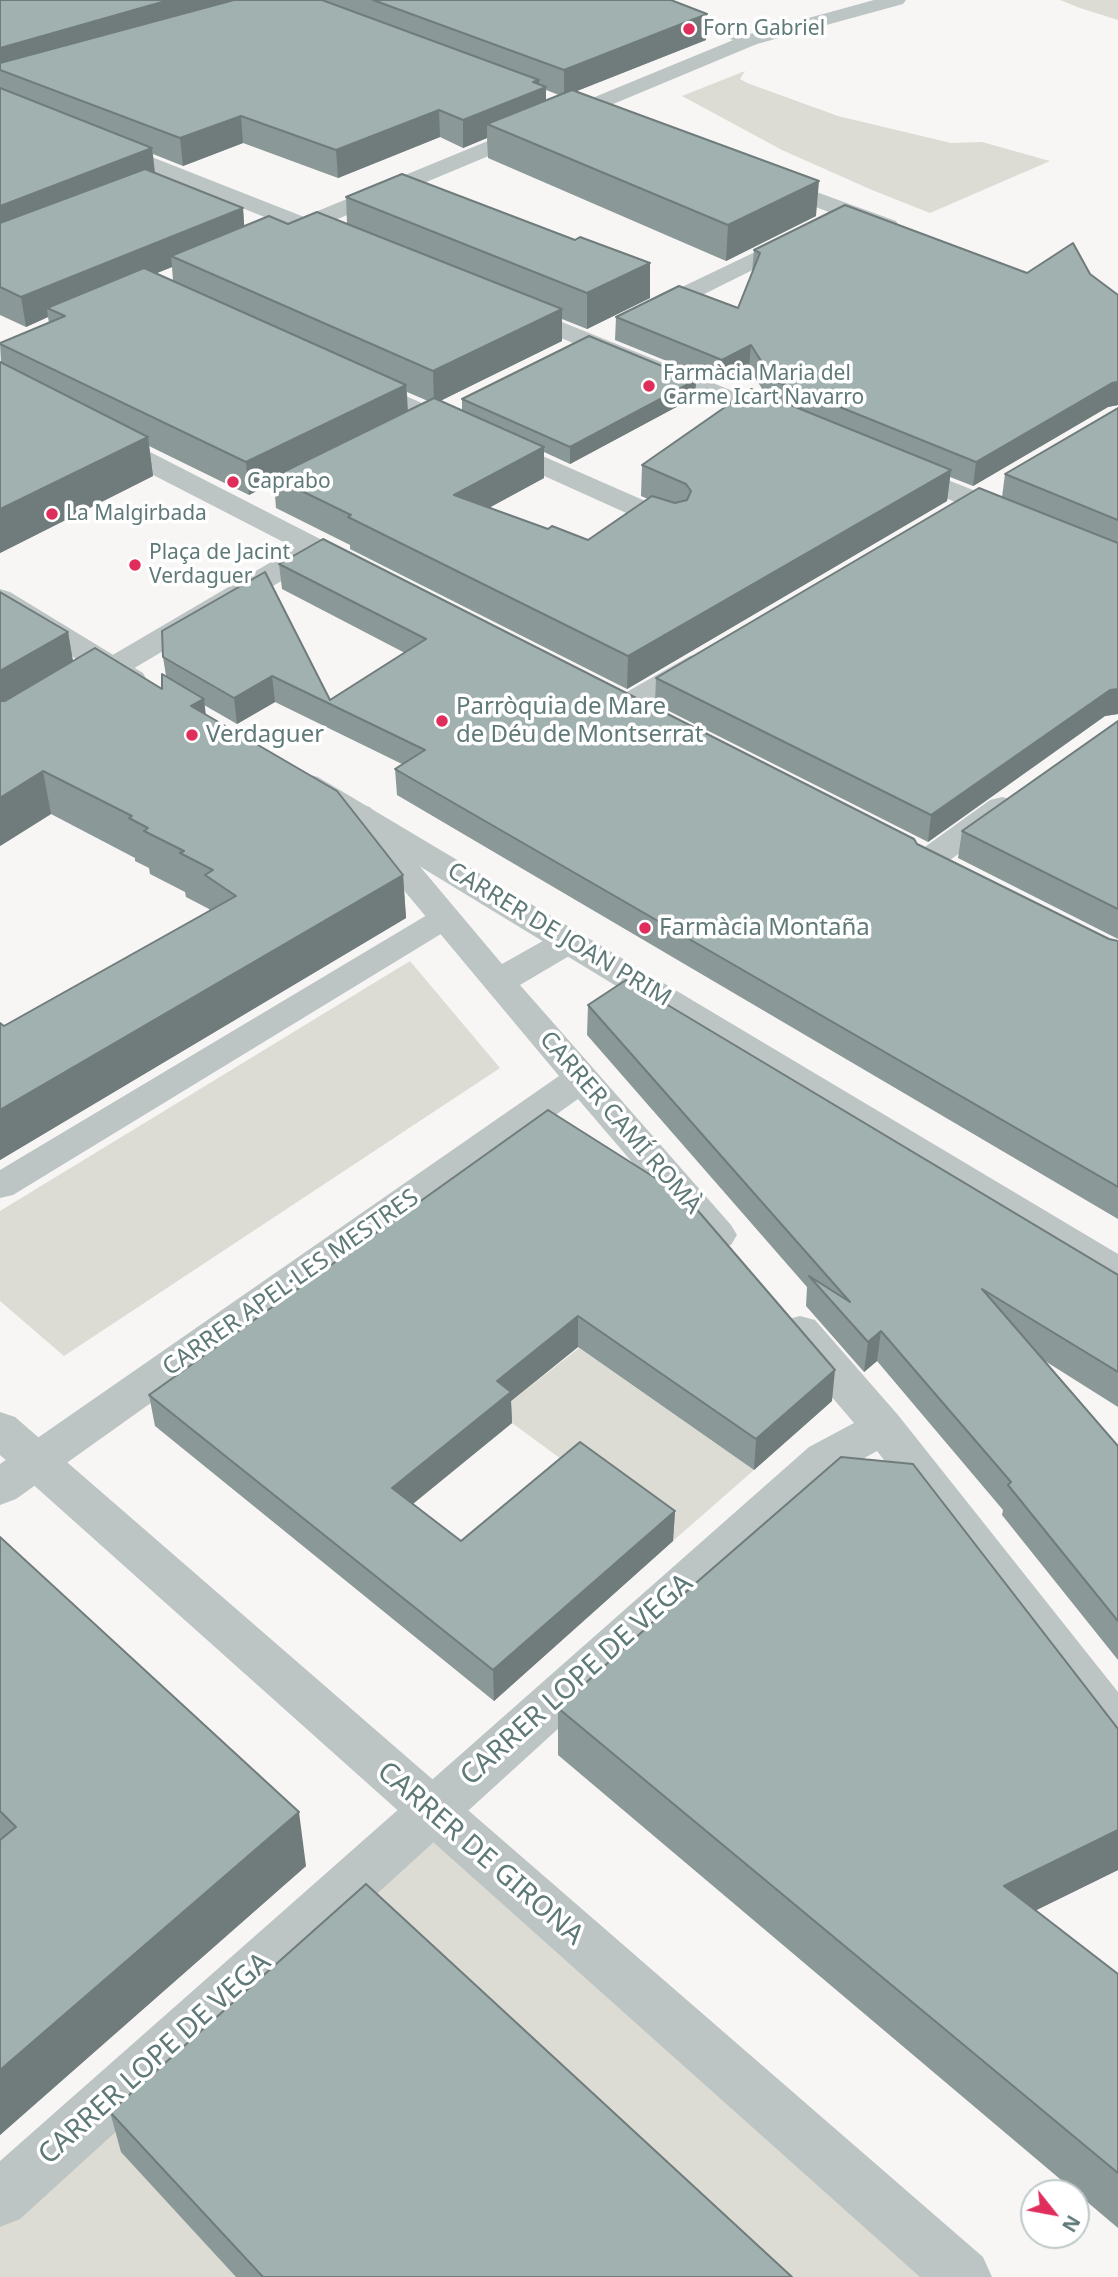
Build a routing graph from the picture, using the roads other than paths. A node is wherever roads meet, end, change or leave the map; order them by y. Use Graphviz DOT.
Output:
graph roads {
  1 [pos="647,0"];
  2 [pos="896,0"];
  3 [pos="750,40"];
  4 [pos="555,102"];
  5 [pos="580,111"];
  6 [pos="606,120"];
  7 [pos="91,139"];
  8 [pos="746,173"];
  9 [pos="181,175"];
  10 [pos="155,185"];
  11 [pos="850,212"];
  12 [pos="304,225"];
  13 [pos="910,235"];
  14 [pos="253,246"];
  15 [pos="366,250"];
  16 [pos="491,301"];
  17 [pos="590,341"];
  18 [pos="566,353"];
  19 [pos="336,373"];
  20 [pos="82,427"];
  21 [pos="809,432"];
  22 [pos="873,458"];
  23 [pos="674,524"];
  24 [pos="1041,527"];
  25 [pos="316,548"];
  26 [pos="391,586"];
  27 [pos="0,598"];
  28 [pos="724,649"];
  29 [pos="112,668"];
  30 [pos="155,693"];
  31 [pos="663,724"];
  32 [pos="0,734"];
  33 [pos="277,766"];
  34 [pos="1028,789"];
  35 [pos="358,814"];
  36 [pos="963,878"];
  37 [pos="443,919"];
  38 [pos="569,941"];
  39 [pos="498,982"];
  40 [pos="582,1079"];
  41 [pos="0,1186"];
  42 [pos="746,1269"];
  43 [pos="1118,1273"];
  44 [pos="774,1301"];
  45 [pos="883,1427"];
  46 [pos="0,1429"];
  47 [pos="37,1461"];
  48 [pos="0,1487"];
  49 [pos="1118,1728"];
  50 [pos="431,1811"];
  51 [pos="0,2199"];
  52 [pos="962,2277"];
  1 -- 3 [label="street"];
  2 -- 3 [label="street"];
  3 -- 5 [label="street"];
  4 -- 5 [label="street"];
  5 -- 6 [label="street"];
  5 -- 12 [label="street"];
  7 -- 9 [label="street"];
  8 -- 11 [label="street"];
  9 -- 10 [label="street"];
  9 -- 12 [label="street"];
  11 -- 13 [label="street"];
  11 -- 17 [label="street"];
  12 -- 14 [label="street"];
  12 -- 15 [label="street"];
  16 -- 17 [label="street"];
  17 -- 18 [label="street"];
  17 -- 21 [label="street"];
  19 -- 23 [label="street"];
  20 -- 25 [label="street"];
  22 -- 24 [label="street"];
  25 -- 26 [label="street"];
  25 -- 29 [label="street"];
  27 -- 29 [label="street"];
  28 -- 31 [label="street"];
  29 -- 30 [label="street"];
  29 -- 32 [label="street"];
  33 -- 35 [label="street, CARRER DE JOAN PRIM"];
  34 -- 36 [label="street"];
  35 -- 37 [label="street, CARRER CAMÍ ROMÀ"];
  35 -- 38 [label="street, CARRER DE JOAN PRIM"];
  37 -- 39 [label="street, CARRER CAMÍ ROMÀ"];
  37 -- 41 [label="street"];
  38 -- 39 [label="street"];
  38 -- 43 [label="street, CARRER DE JOAN PRIM"];
  39 -- 40 [label="street, CARRER CAMÍ ROMÀ"];
  40 -- 42 [label="street, CARRER CAMÍ ROMÀ"];
  40 -- 47 [label="street, CARRER APEL·LES MESTRES"];
  44 -- 45 [label="street"];
  45 -- 49 [label="street"];
  45 -- 50 [label="street, CARRER LOPE DE VEGA"];
  46 -- 47 [label="street, CARRER DE GIRONA"];
  47 -- 48 [label="street, CARRER APEL·LES MESTRES"];
  47 -- 50 [label="street, CARRER DE GIRONA"];
  50 -- 51 [label="street, CARRER LOPE DE VEGA"];
  50 -- 52 [label="street, CARRER DE GIRONA"];
}
